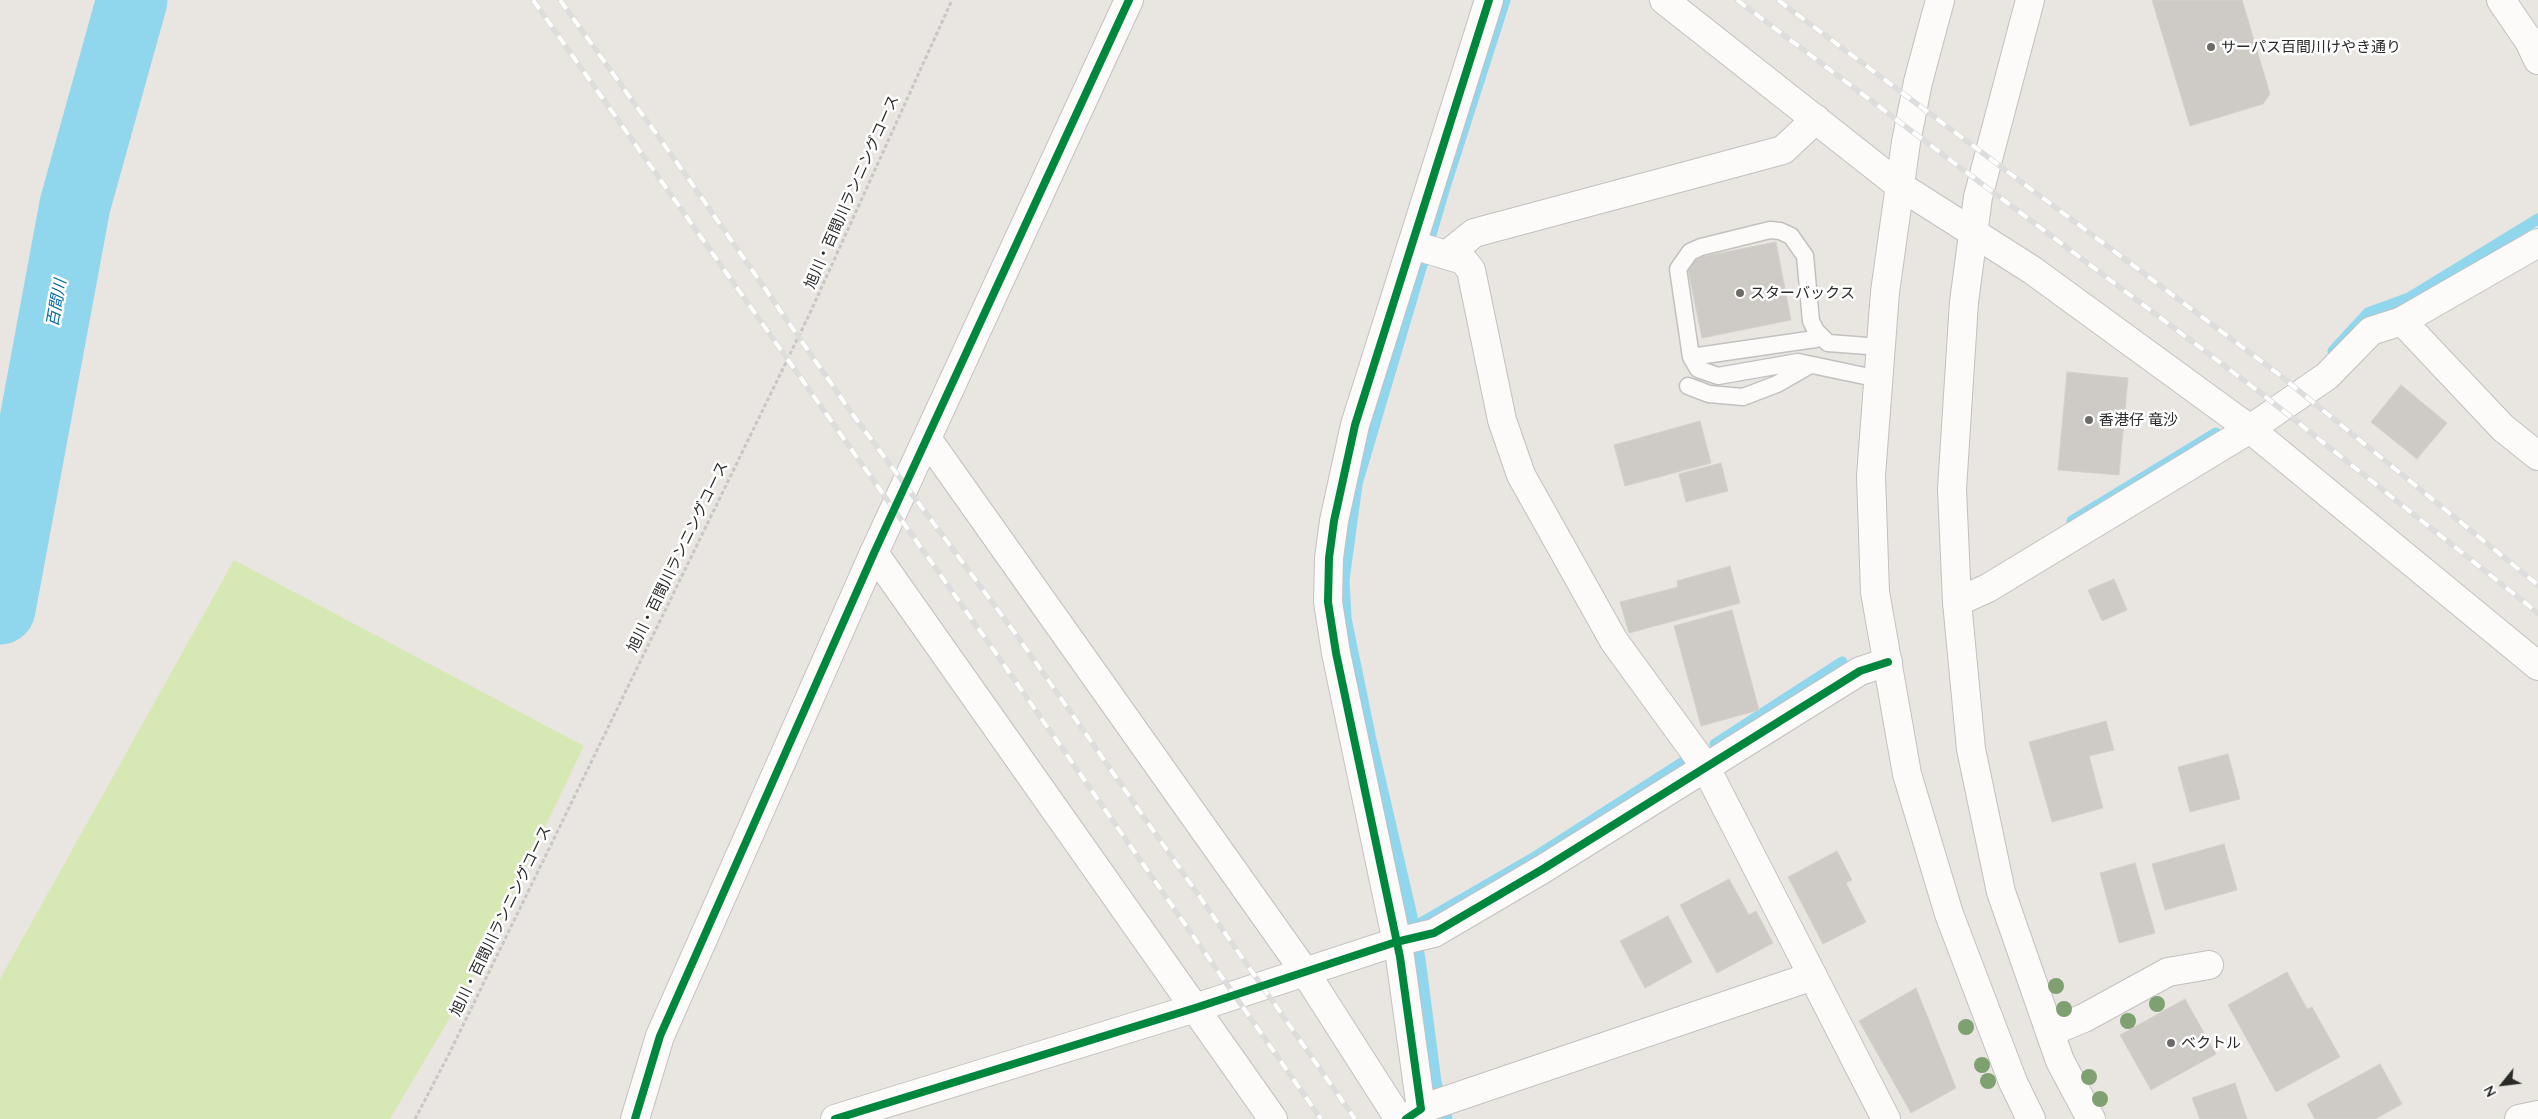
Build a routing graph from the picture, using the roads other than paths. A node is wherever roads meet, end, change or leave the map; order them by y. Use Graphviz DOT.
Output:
graph roads {
  1 [pos="1129,0"];
  2 [pos="1489,0"];
  3 [pos="1664,0"];
  4 [pos="1940,0"];
  5 [pos="2030,0"];
  6 [pos="2500,0"];
  7 [pos="2538,60"];
  8 [pos="1816,119"];
  9 [pos="1900,186"];
  10 [pos="1974,233"];
  11 [pos="2538,243"];
  12 [pos="1429,249"];
  13 [pos="2402,321"];
  14 [pos="1822,338"];
  15 [pos="1881,347"];
  16 [pos="1691,357"];
  17 [pos="1810,365"];
  18 [pos="1879,379"];
  19 [pos="1688,386"];
  20 [pos="2250,429"];
  21 [pos="928,440"];
  22 [pos="2538,456"];
  23 [pos="874,553"];
  24 [pos="1956,602"];
  25 [pos="1888,662"];
  26 [pos="2538,666"];
  27 [pos="1705,766"];
  28 [pos="1409,939"];
  29 [pos="2208,965"];
  30 [pos="1305,972"];
  31 [pos="1813,976"];
  32 [pos="1195,1008"];
  33 [pos="2050,1032"];
  34 [pos="1423,1110"];
  35 [pos="2538,1115"];
  36 [pos="635,1119"];
  37 [pos="835,1119"];
  38 [pos="1273,1119"];
  39 [pos="1886,1119"];
  40 [pos="2031,1119"];
  41 [pos="2091,1119"];
  42 [pos="2519,1119"];
  1 -- 21 [label="street"];
  2 -- 12 [label="street"];
  3 -- 8 [label="street"];
  4 -- 9 [label="street"];
  5 -- 10 [label="street"];
  6 -- 7 [label="street"];
  8 -- 9 [label="street"];
  8 -- 12 [label="street"];
  9 -- 10 [label="street"];
  9 -- 15 [label="street"];
  10 -- 20 [label="street"];
  10 -- 24 [label="street"];
  11 -- 13 [label="street"];
  12 -- 27 [label="street"];
  12 -- 28 [label="street"];
  13 -- 20 [label="street"];
  13 -- 22 [label="street"];
  14 -- 15 [label="lane"];
  14 -- 16 [label="lane"];
  14 -- 16 [label="lane"];
  15 -- 18 [label="street"];
  16 -- 17 [label="lane"];
  17 -- 18 [label="lane"];
  17 -- 19 [label="lane"];
  18 -- 25 [label="street"];
  20 -- 24 [label="street"];
  20 -- 26 [label="street"];
  21 -- 23 [label="street"];
  21 -- 30 [label="street"];
  23 -- 32 [label="street"];
  23 -- 36 [label="street"];
  24 -- 33 [label="street"];
  25 -- 27 [label="street"];
  25 -- 40 [label="street"];
  27 -- 28 [label="street"];
  27 -- 31 [label="street"];
  28 -- 30 [label="street"];
  28 -- 34 [label="street"];
  29 -- 33 [label="street"];
  30 -- 32 [label="street"];
  30 -- 34 [label="street"];
  31 -- 34 [label="street"];
  31 -- 39 [label="street"];
  32 -- 37 [label="street"];
  32 -- 38 [label="street"];
  33 -- 41 [label="street"];
  35 -- 42 [label="street"];
}
